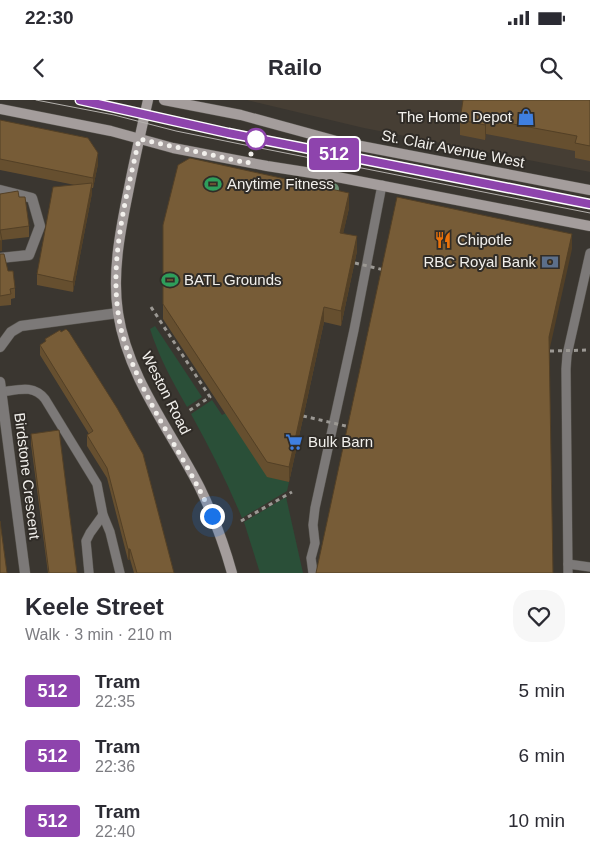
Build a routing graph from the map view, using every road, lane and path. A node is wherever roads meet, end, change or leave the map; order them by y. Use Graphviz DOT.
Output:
graph roads {
  1 [pos="148,100"];
  2 [pos="164,100"];
  3 [pos="0,109"];
  4 [pos="139,139"];
  5 [pos="382,186"];
  6 [pos="0,190"];
  7 [pos="590,190"];
  8 [pos="590,226"];
  9 [pos="590,253"];
  10 [pos="0,258"];
  11 [pos="354,263"];
  12 [pos="391,271"];
  13 [pos="151,307"];
  14 [pos="118,313"];
  15 [pos="1,342"];
  16 [pos="543,349"];
  17 [pos="590,350"];
  18 [pos="1,387"];
  19 [pos="187,412"];
  20 [pos="297,415"];
  21 [pos="351,427"];
  22 [pos="292,492"];
  23 [pos="103,514"];
  24 [pos="241,521"];
  25 [pos="314,543"];
  26 [pos="324,549"];
  27 [pos="590,567"];
  28 [pos="568,569"];
  29 [pos="25,573"];
  30 [pos="89,573"];
  31 [pos="120,573"];
  32 [pos="232,573"];
  33 [pos="314,573"];
  1 -- 4 [label="main road, Weston Road"];
  2 -- 7 [label="main road, St. Clair Avenue West"];
  3 -- 4 [label="main road"];
  4 -- 5 [label="main road"];
  4 -- 14 [label="main road, Weston Road"];
  5 -- 8 [label="main road"];
  5 -- 25 [label="lane"];
  6 -- 10 [label="street"];
  9 -- 28 [label="lane"];
  11 -- 12 [label="path, bridge"];
  13 -- 19 [label="path"];
  14 -- 15 [label="street"];
  14 -- 32 [label="main road, Weston Road"];
  16 -- 17 [label="path, bridge"];
  18 -- 23 [label="lane"];
  18 -- 29 [label="street, Birdstone Crescent"];
  20 -- 21 [label="path, bridge"];
  22 -- 24 [label="path"];
  23 -- 30 [label="lane"];
  23 -- 31 [label="lane"];
  25 -- 26 [label="lane"];
  25 -- 33 [label="lane"];
  27 -- 28 [label="lane"];
}
